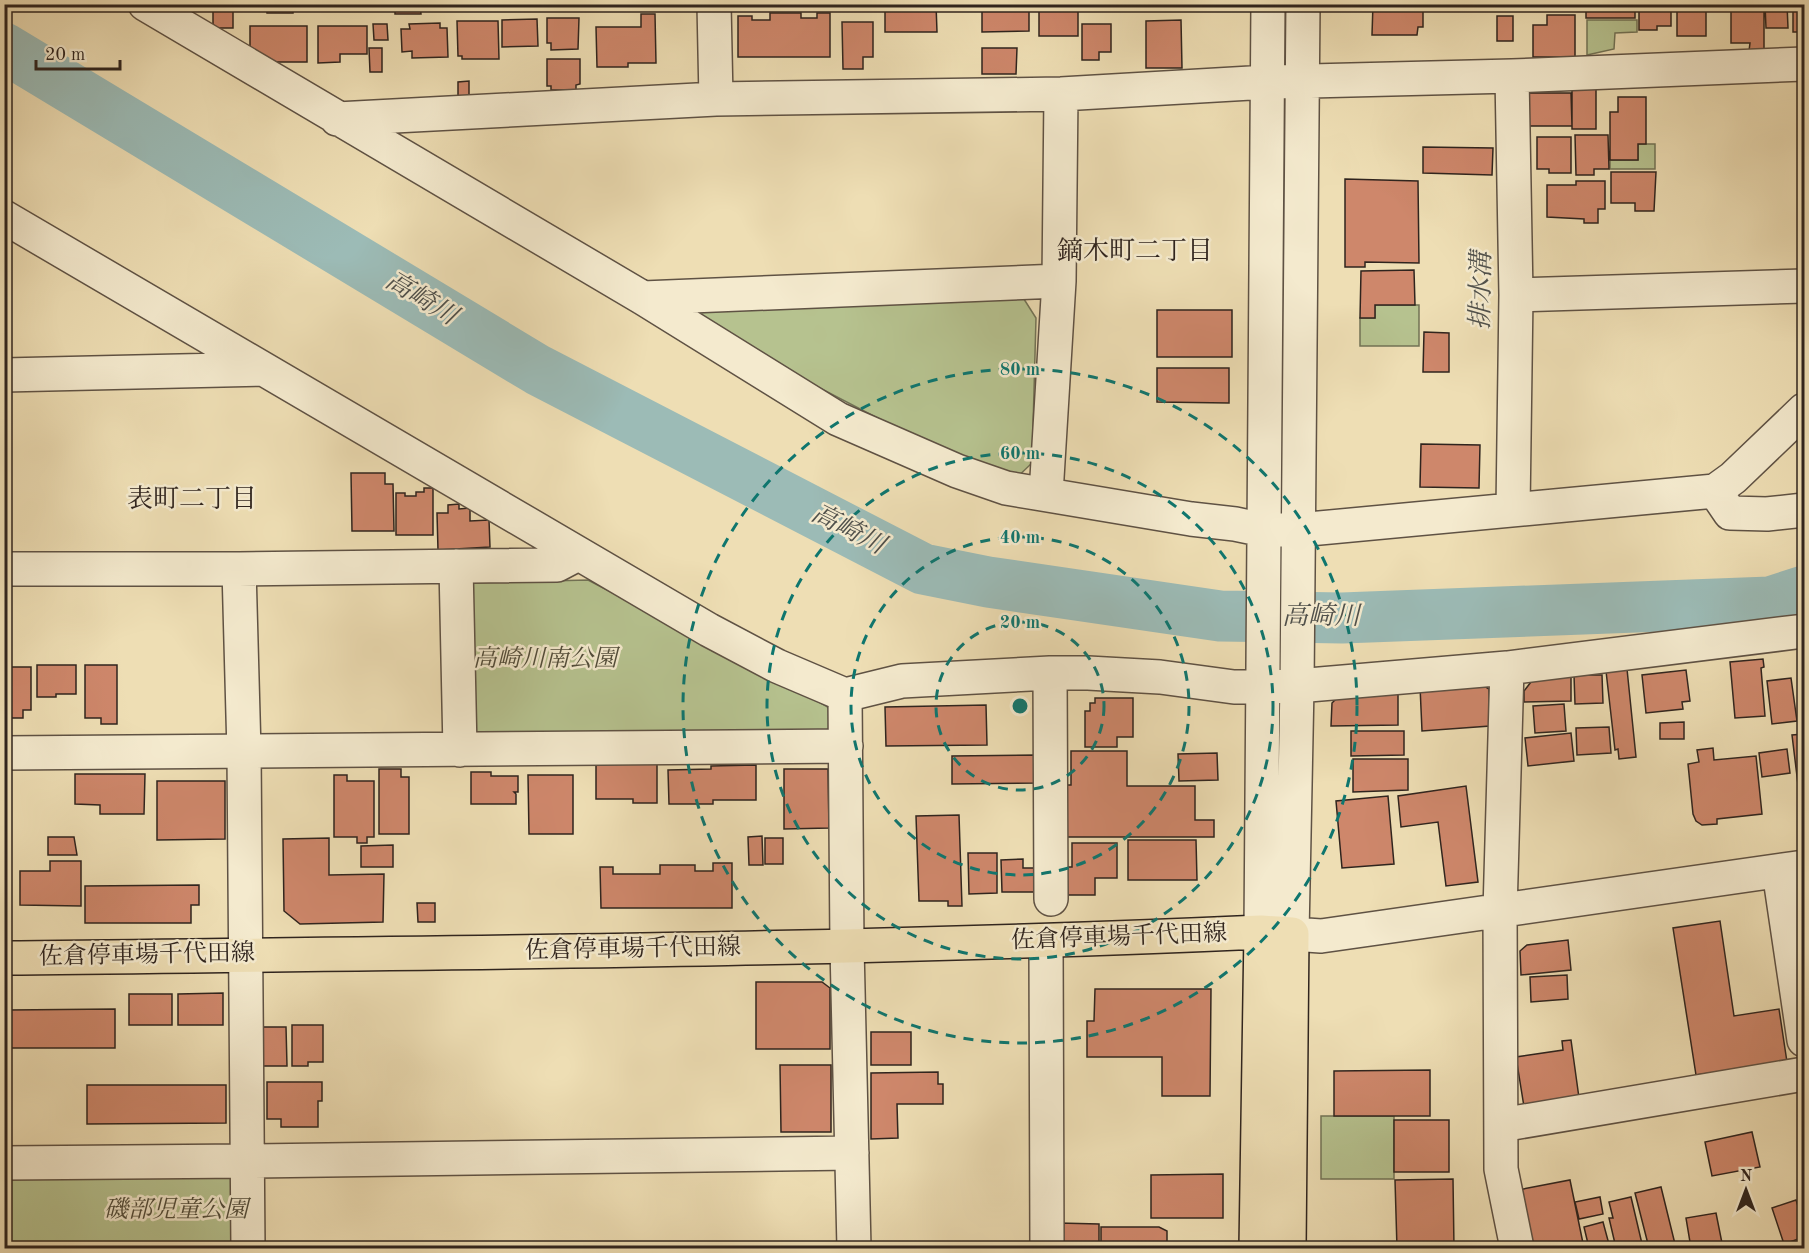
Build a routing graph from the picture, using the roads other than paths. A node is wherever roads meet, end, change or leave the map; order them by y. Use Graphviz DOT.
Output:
graph roads {
  1 [pos="145,4"];
  2 [pos="714,4"];
  3 [pos="1268,4"];
  4 [pos="1303,4"];
  5 [pos="1804,64"];
  6 [pos="1512,76"];
  7 [pos="1268,82"];
  8 [pos="1303,82"];
  9 [pos="1061,94"];
  10 [pos="716,99"];
  11 [pos="337,119"];
  12 [pos="4,217"];
  13 [pos="1059,281"];
  14 [pos="1804,286"];
  15 [pos="1516,295"];
  16 [pos="643,298"];
  17 [pos="262,369"];
  18 [pos="4,375"];
  19 [pos="1804,410"];
  20 [pos="1715,491"];
  21 [pos="1046,494"];
  22 [pos="1513,508"];
  23 [pos="1804,510"];
  24 [pos="1264,530"];
  25 [pos="1298,530"];
  26 [pos="578,554"];
  27 [pos="456,566"];
  28 [pos="4,568"];
  29 [pos="239,569"];
  30 [pos="1804,631"];
  31 [pos="1507,668"];
  32 [pos="1050,673"];
  33 [pos="1297,686"];
  34 [pos="1263,687"];
  35 [pos="845,694"];
  36 [pos="846,746"];
  37 [pos="460,750"];
  38 [pos="244,752"];
  39 [pos="4,753"];
  40 [pos="1792,869"];
  41 [pos="1051,899"];
  42 [pos="1500,911"];
  43 [pos="1277,933"];
  44 [pos="1046,942"];
  45 [pos="848,947"];
  46 [pos="246,955"];
  47 [pos="4,957"];
  48 [pos="1804,1040"];
  49 [pos="1804,1074"];
  50 [pos="1501,1125"];
  51 [pos="852,1153"];
  52 [pos="246,1161"];
  53 [pos="4,1163"];
  54 [pos="248,1248"];
  55 [pos="854,1248"];
  56 [pos="1047,1248"];
  57 [pos="1256,1248"];
  58 [pos="1289,1248"];
  59 [pos="1517,1248"];
  1 -- 11 [label="street"];
  2 -- 10 [label="street"];
  3 -- 7 [label="street"];
  4 -- 8 [label="street"];
  5 -- 6 [label="street"];
  6 -- 8 [label="street"];
  6 -- 15 [label="street"];
  7 -- 8 [label="street"];
  7 -- 9 [label="street"];
  7 -- 24 [label="street"];
  8 -- 25 [label="street"];
  9 -- 10 [label="street"];
  9 -- 13 [label="street"];
  10 -- 11 [label="street"];
  11 -- 16 [label="street"];
  12 -- 17 [label="street"];
  13 -- 16 [label="street"];
  13 -- 21 [label="street"];
  14 -- 15 [label="street"];
  15 -- 22 [label="street"];
  16 -- 21 [label="street"];
  17 -- 18 [label="street"];
  17 -- 26 [label="street"];
  19 -- 20 [label="street"];
  20 -- 22 [label="street"];
  20 -- 23 [label="street"];
  21 -- 24 [label="street"];
  22 -- 25 [label="street"];
  24 -- 25 [label="street"];
  24 -- 34 [label="street"];
  25 -- 33 [label="street"];
  26 -- 27 [label="street"];
  26 -- 35 [label="street"];
  27 -- 29 [label="street"];
  27 -- 37 [label="street"];
  28 -- 29 [label="street"];
  29 -- 38 [label="street"];
  30 -- 31 [label="street"];
  31 -- 33 [label="street"];
  31 -- 42 [label="street"];
  32 -- 34 [label="street"];
  32 -- 35 [label="street"];
  32 -- 41 [label="street"];
  33 -- 34 [label="street"];
  33 -- 43 [label="street"];
  34 -- 43 [label="street"];
  35 -- 36 [label="street"];
  36 -- 37 [label="street"];
  36 -- 45 [label="street"];
  37 -- 38 [label="street"];
  38 -- 39 [label="street"];
  38 -- 46 [label="street"];
  40 -- 42 [label="street"];
  40 -- 48 [label="street"];
  42 -- 43 [label="street"];
  42 -- 50 [label="street"];
  43 -- 44 [label="main road, 佐倉停車場千代田線"];
  43 -- 57 [label="main road, 佐倉停車場千代田線"];
  43 -- 58 [label="main road"];
  44 -- 45 [label="main road, 佐倉停車場千代田線"];
  44 -- 56 [label="street"];
  45 -- 46 [label="main road, 佐倉停車場千代田線"];
  45 -- 51 [label="street"];
  46 -- 47 [label="main road, 佐倉停車場千代田線"];
  46 -- 52 [label="street"];
  49 -- 50 [label="street"];
  50 -- 59 [label="street"];
  51 -- 52 [label="street"];
  51 -- 55 [label="street"];
  52 -- 53 [label="street"];
  52 -- 54 [label="street"];
}
